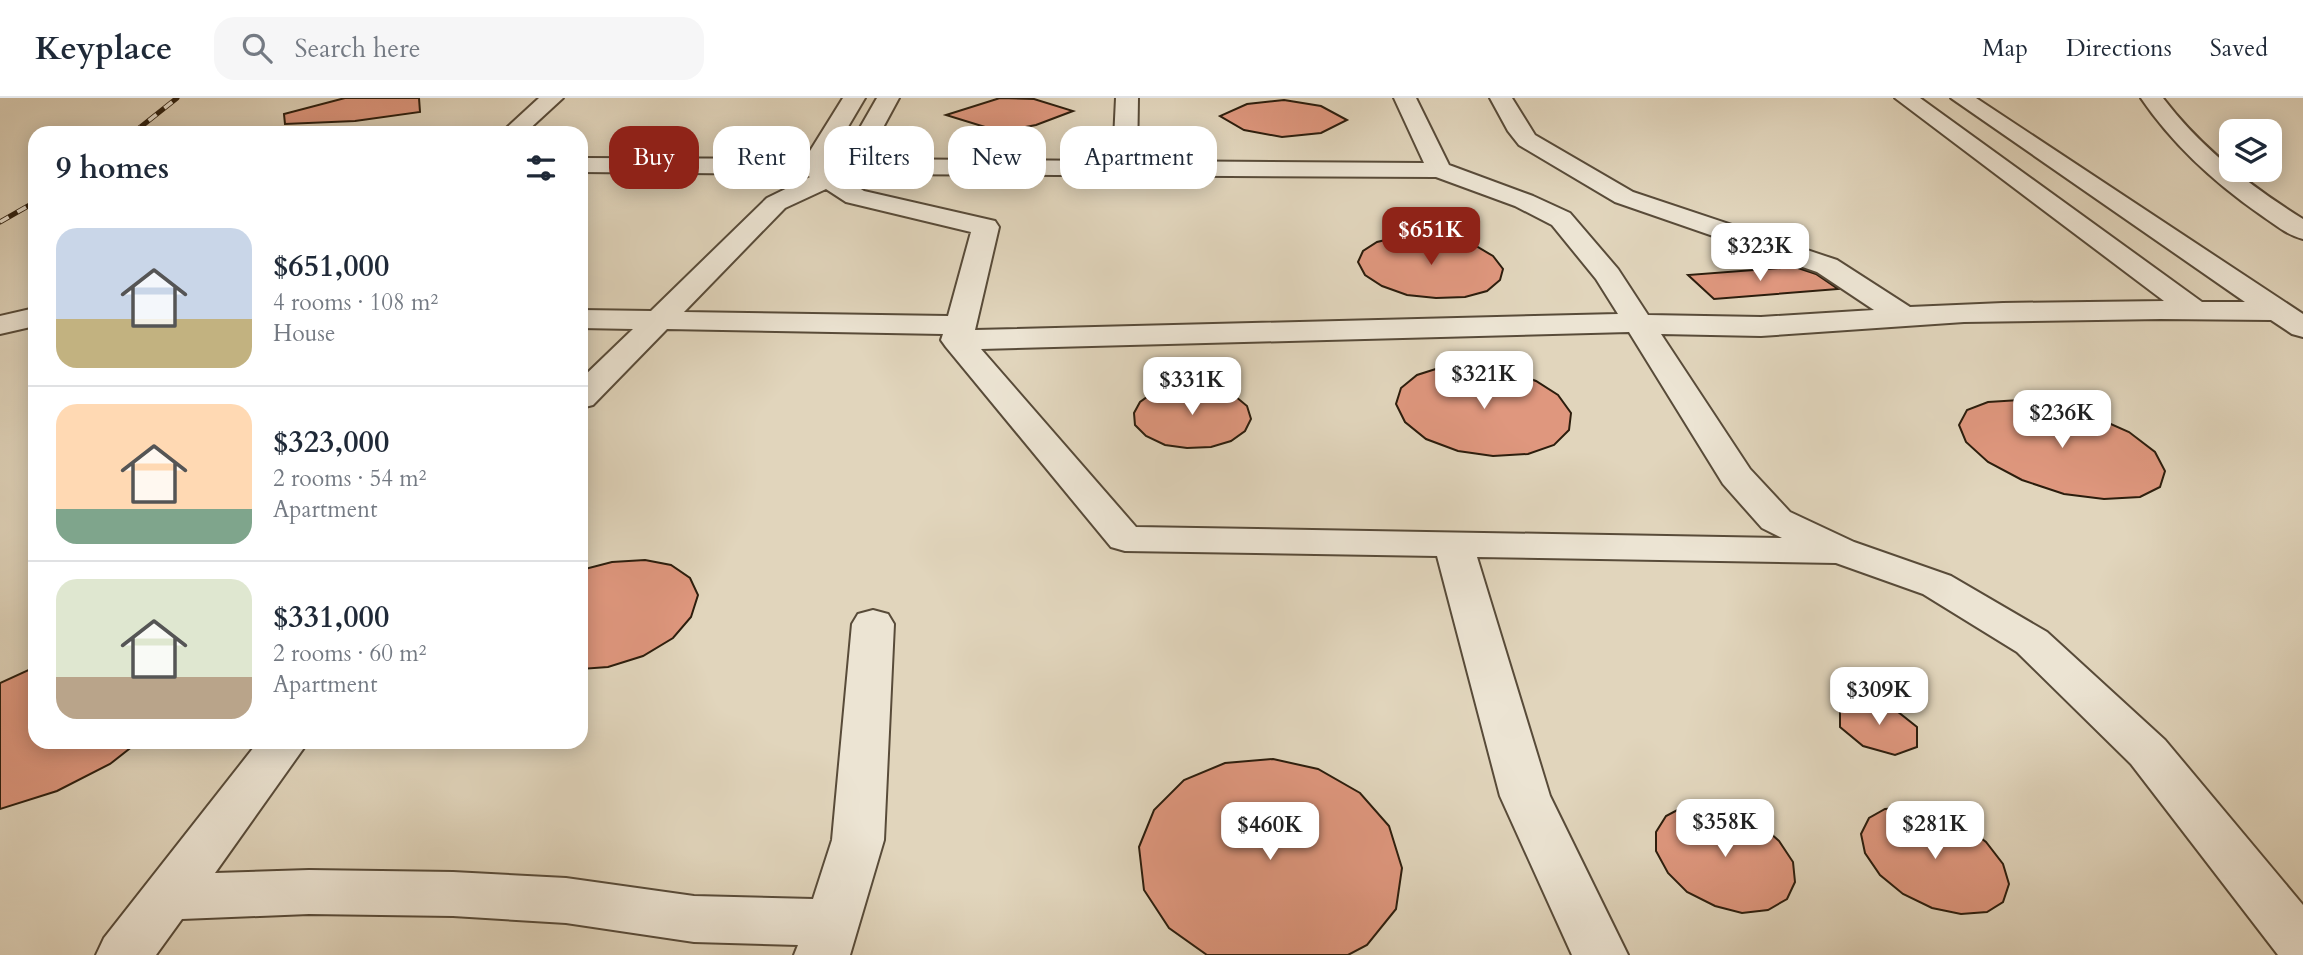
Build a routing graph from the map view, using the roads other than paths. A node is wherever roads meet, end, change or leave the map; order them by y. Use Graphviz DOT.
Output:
graph roads {
  1 [pos="552,98"];
  2 [pos="854,98"];
  3 [pos="888,98"];
  4 [pos="1127,98"];
  5 [pos="1405,98"];
  6 [pos="1502,98"];
  7 [pos="1906,98"];
  8 [pos="1962,98"];
  9 [pos="1993,98"];
  10 [pos="2152,98"];
  11 [pos="520,126"];
  12 [pos="845,126"];
  13 [pos="866,126"];
  14 [pos="1126,126"];
  15 [pos="588,165"];
  16 [pos="1060,169"];
  17 [pos="1217,169"];
  18 [pos="934,170"];
  19 [pos="1439,170"];
  20 [pos="824,171"];
  21 [pos="824,175"];
  22 [pos="847,189"];
  23 [pos="2303,230"];
  24 [pos="2169,238"];
  25 [pos="2197,312"];
  26 [pos="1905,317"];
  27 [pos="28,319"];
  28 [pos="588,319"];
  29 [pos="658,320"];
  30 [pos="2291,320"];
  31 [pos="1640,323"];
  32 [pos="0,325"];
  33 [pos="959,332"];
  34 [pos="588,391"];
  35 [pos="1454,545"];
  36 [pos="1840,551"];
  37 [pos="873,624"];
  38 [pos="279,749"];
  39 [pos="167,898"];
  40 [pos="827,938"];
  41 [pos="2303,945"];
  42 [pos="124,955"];
  43 [pos="1600,955"];
  1 -- 11 [label="lane"];
  2 -- 12 [label="lane"];
  3 -- 13 [label="lane"];
  4 -- 14 [label="lane"];
  5 -- 19 [label="lane"];
  6 -- 26 [label="lane"];
  7 -- 25 [label="lane"];
  8 -- 24 [label="lane"];
  9 -- 24 [label="lane"];
  10 -- 23 [label="lane"];
  15 -- 20 [label="lane"];
  16 -- 18 [label="lane"];
  17 -- 19 [label="lane"];
  19 -- 31 [label="lane"];
  21 -- 29 [label="lane"];
  22 -- 33 [label="lane"];
  24 -- 30 [label="lane"];
  25 -- 26 [label="lane"];
  25 -- 30 [label="lane"];
  26 -- 31 [label="lane"];
  27 -- 32 [label="lane"];
  28 -- 29 [label="lane"];
  29 -- 33 [label="lane"];
  29 -- 34 [label="lane"];
  31 -- 33 [label="lane"];
  31 -- 36 [label="lane"];
  33 -- 35 [label="lane"];
  35 -- 36 [label="lane"];
  35 -- 43 [label="lane"];
  36 -- 41 [label="lane"];
  37 -- 40 [label="lane"];
  38 -- 39 [label="lane"];
  39 -- 40 [label="lane"];
  39 -- 42 [label="lane"];
}
